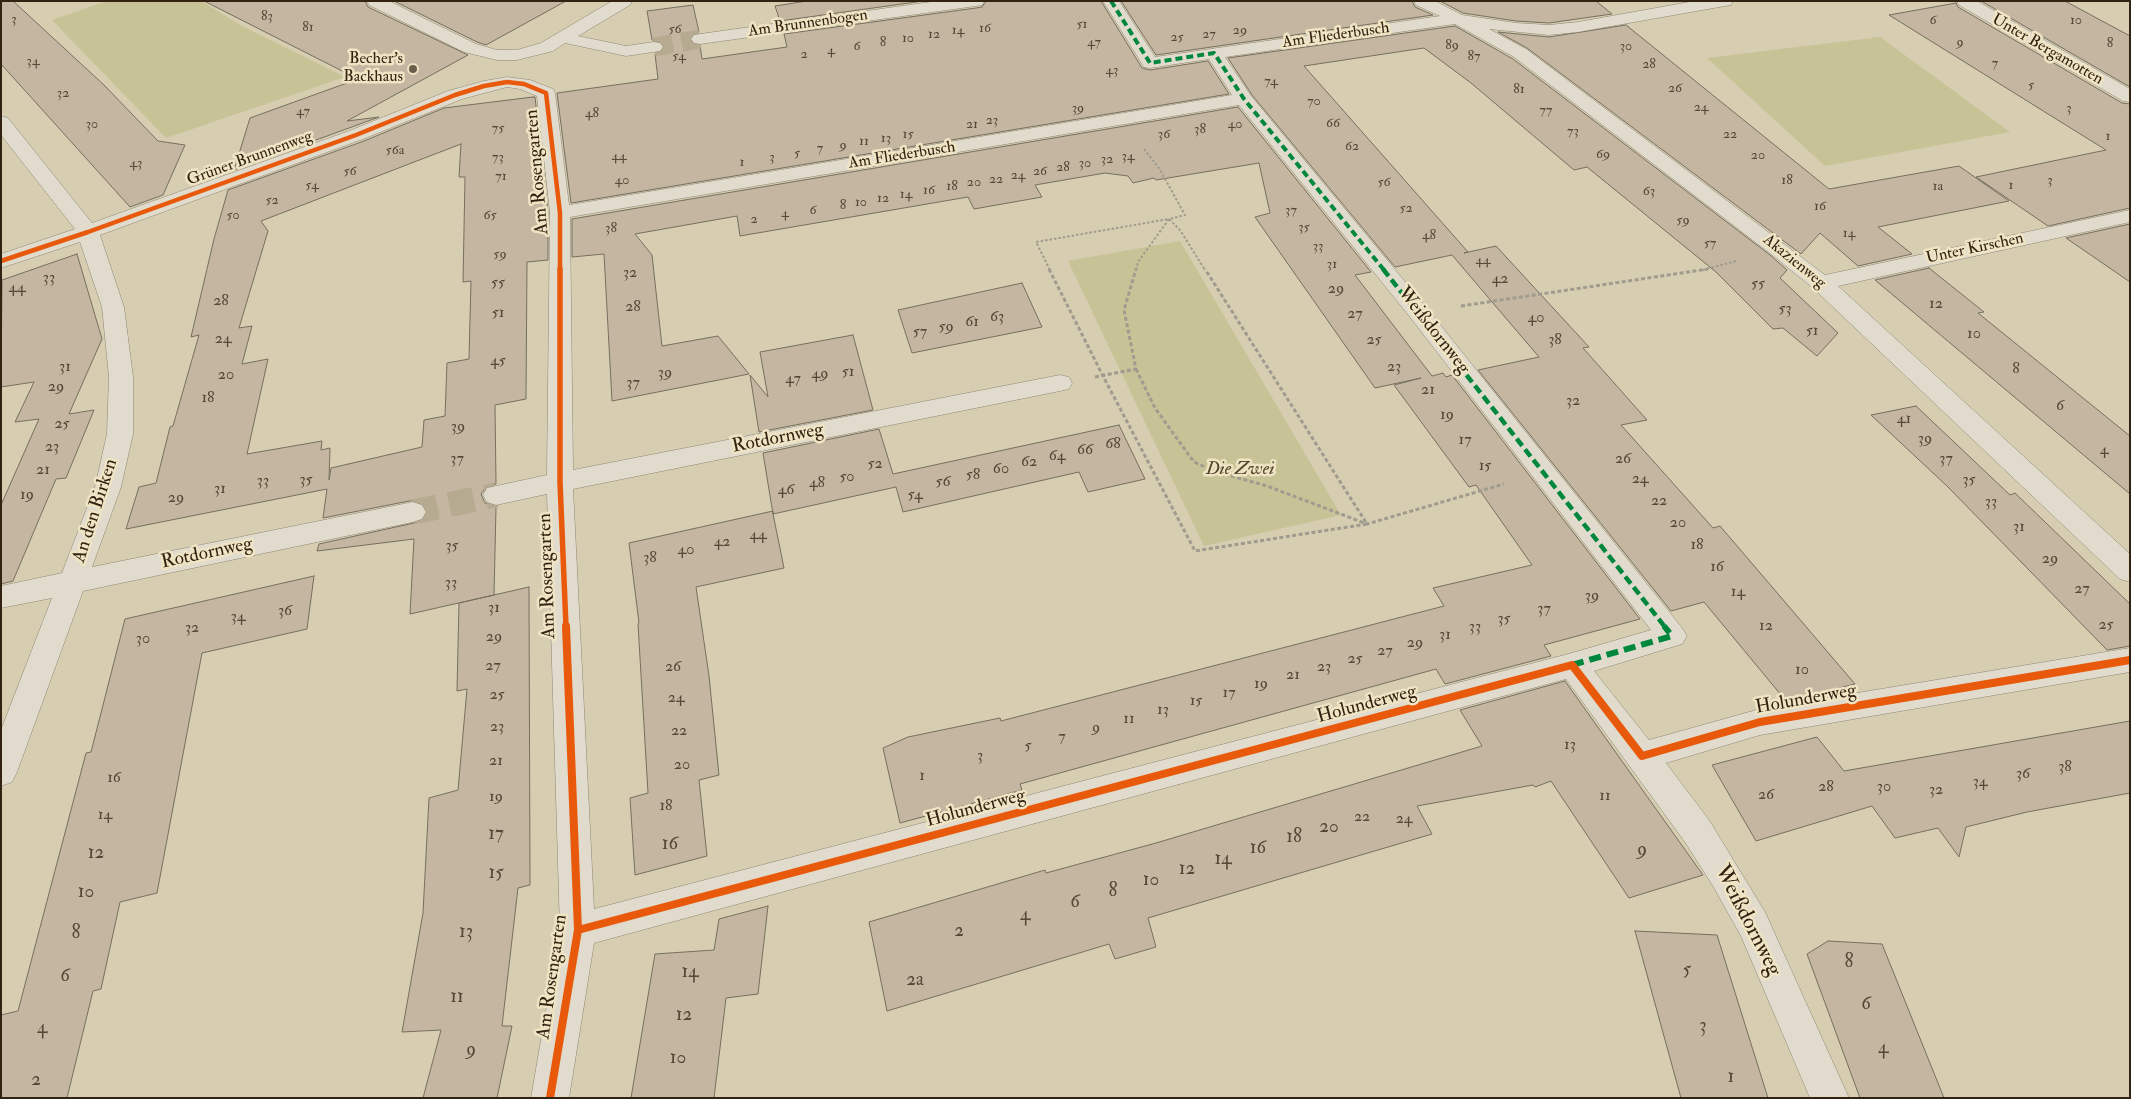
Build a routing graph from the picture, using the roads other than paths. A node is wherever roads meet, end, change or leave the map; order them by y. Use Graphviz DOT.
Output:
graph roads {
  1 [pos="375,1"];
  2 [pos="624,1"];
  3 [pos="976,1"];
  4 [pos="1111,1"];
  5 [pos="1422,1"];
  6 [pos="1725,1"];
  7 [pos="1965,1"];
  8 [pos="1458,18"];
  9 [pos="564,38"];
  10 [pos="700,39"];
  11 [pos="654,47"];
  12 [pos="1214,54"];
  13 [pos="507,82"];
  14 [pos="2130,98"];
  15 [pos="1244,100"];
  16 [pos="1,122"];
  17 [pos="560,213"];
  18 [pos="2130,216"];
  19 [pos="88,232"];
  20 [pos="1,261"];
  21 [pos="1820,283"];
  22 [pos="1060,383"];
  23 [pos="560,482"];
  24 [pos="496,495"];
  25 [pos="413,512"];
  26 [pos="2130,571"];
  27 [pos="72,582"];
  28 [pos="1,597"];
  29 [pos="2130,660"];
  30 [pos="1572,665"];
  31 [pos="1642,756"];
  32 [pos="1,772"];
  33 [pos="578,930"];
  34 [pos="550,1098"];
  35 [pos="1830,1098"];
  1 -- 9 [label="street"];
  2 -- 9 [label="street"];
  3 -- 10 [label="street, Am Brunnenbogen"];
  4 -- 12 [label="street"];
  5 -- 8 [label="street, Akazienweg"];
  6 -- 8 [label="street"];
  7 -- 14 [label="street, Unter Bergamotten"];
  8 -- 12 [label="street, Am Fliederbusch"];
  8 -- 21 [label="street, Akazienweg"];
  9 -- 11 [label="street"];
  12 -- 15 [label="street, Weißdornweg"];
  13 -- 17 [label="street, Am Rosengarten"];
  13 -- 19 [label="street, Grüner Brunnenweg"];
  15 -- 17 [label="street, Am Fliederbusch"];
  15 -- 30 [label="street, Weißdornweg"];
  16 -- 19 [label="street, An den Birken"];
  17 -- 23 [label="street, Am Rosengarten"];
  18 -- 21 [label="street, Unter Kirschen"];
  19 -- 20 [label="street, Grüner Brunnenweg"];
  19 -- 27 [label="street, An den Birken"];
  21 -- 26 [label="street, Akazienweg"];
  22 -- 23 [label="street, Rotdornweg"];
  23 -- 24 [label="street, Rotdornweg"];
  23 -- 33 [label="street, Am Rosengarten"];
  25 -- 27 [label="street, Rotdornweg"];
  27 -- 28 [label="street, Rotdornweg"];
  27 -- 32 [label="street, An den Birken"];
  29 -- 31 [label="street, Holunderweg"];
  30 -- 31 [label="street"];
  30 -- 33 [label="street, Holunderweg"];
  31 -- 35 [label="street, Weißdornweg"];
  33 -- 34 [label="street, Am Rosengarten"];
}
